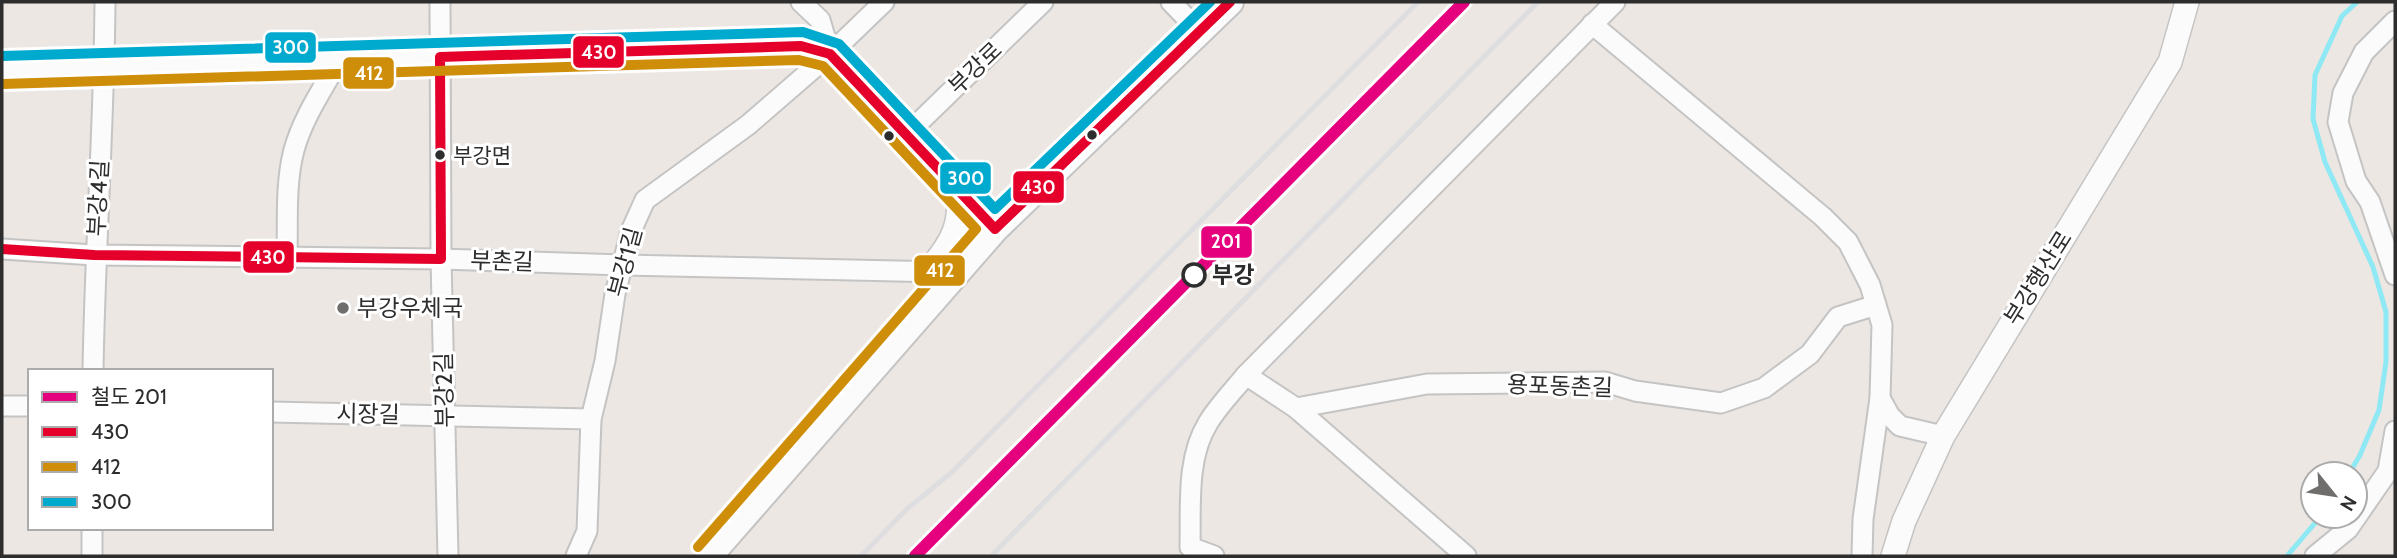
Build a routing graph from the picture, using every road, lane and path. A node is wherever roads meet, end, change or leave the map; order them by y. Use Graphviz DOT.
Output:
graph roads {
  1 [pos="105,2"];
  2 [pos="440,2"];
  3 [pos="801,2"];
  4 [pos="884,2"];
  5 [pos="1043,2"];
  6 [pos="1171,2"];
  7 [pos="1230,2"];
  8 [pos="1615,2"];
  9 [pos="2187,2"];
  10 [pos="2395,21"];
  11 [pos="1592,24"];
  12 [pos="1199,31"];
  13 [pos="830,54"];
  14 [pos="440,57"];
  15 [pos="340,58"];
  16 [pos="104,66"];
  17 [pos="2,70"];
  18 [pos="907,134"];
  19 [pos="956,186"];
  20 [pos="995,229"];
  21 [pos="2,249"];
  22 [pos="94,255"];
  23 [pos="287,257"];
  24 [pos="441,259"];
  25 [pos="623,265"];
  26 [pos="960,271"];
  27 [pos="926,273"];
  28 [pos="2395,275"];
  29 [pos="1875,305"];
  30 [pos="93,369"];
  31 [pos="1246,375"];
  32 [pos="1880,398"];
  33 [pos="2,406"];
  34 [pos="28,407"];
  35 [pos="1296,408"];
  36 [pos="273,412"];
  37 [pos="444,416"];
  38 [pos="592,419"];
  39 [pos="2395,431"];
  40 [pos="1943,436"];
  41 [pos="92,530"];
  42 [pos="1190,552"];
  43 [pos="92,556"];
  44 [pos="448,556"];
  45 [pos="576,556"];
  46 [pos="709,556"];
  47 [pos="1214,556"];
  48 [pos="1466,556"];
  49 [pos="1862,556"];
  50 [pos="1893,556"];
  51 [pos="2315,556"];
  1 -- 16 [label="street"];
  2 -- 14 [label="street, 부강2길"];
  3 -- 13 [label="street"];
  4 -- 13 [label="street, 부강1길"];
  5 -- 18 [label="street, 부강로"];
  6 -- 12 [label="street"];
  7 -- 12 [label="main road"];
  8 -- 11 [label="street"];
  9 -- 40 [label="street, 부강행산로"];
  10 -- 28 [label="street"];
  11 -- 29 [label="street"];
  11 -- 31 [label="street"];
  12 -- 20 [label="main road"];
  13 -- 14 [label="street"];
  13 -- 18 [label="street"];
  13 -- 25 [label="street, 부강1길"];
  14 -- 15 [label="street"];
  14 -- 24 [label="street, 부강2길"];
  15 -- 16 [label="street"];
  15 -- 23 [label="street"];
  16 -- 17 [label="street"];
  16 -- 22 [label="street, 부강4길"];
  18 -- 19 [label="street"];
  19 -- 20 [label="street"];
  19 -- 27 [label="street"];
  20 -- 26 [label="main road"];
  21 -- 22 [label="street, 부촌길"];
  22 -- 23 [label="street, 부촌길"];
  22 -- 30 [label="street, 부강4길"];
  23 -- 24 [label="street, 부촌길"];
  24 -- 25 [label="street, 부촌길"];
  24 -- 37 [label="street, 부강2길"];
  25 -- 27 [label="street, 부촌길"];
  25 -- 38 [label="street, 부강1길"];
  26 -- 27 [label="street, 부촌길"];
  26 -- 46 [label="main road"];
  29 -- 32 [label="street"];
  29 -- 35 [label="street, 용포동촌길"];
  31 -- 35 [label="street"];
  31 -- 42 [label="street"];
  32 -- 40 [label="street"];
  32 -- 49 [label="street"];
  33 -- 34 [label="street"];
  35 -- 48 [label="street"];
  36 -- 37 [label="street, 시장길"];
  37 -- 38 [label="street, 시장길"];
  37 -- 44 [label="street, 부강2길"];
  38 -- 45 [label="street, 부강1길"];
  39 -- 51 [label="street"];
  40 -- 50 [label="street, 부강행산로"];
  41 -- 43 [label="street"];
  42 -- 47 [label="street"];
}
